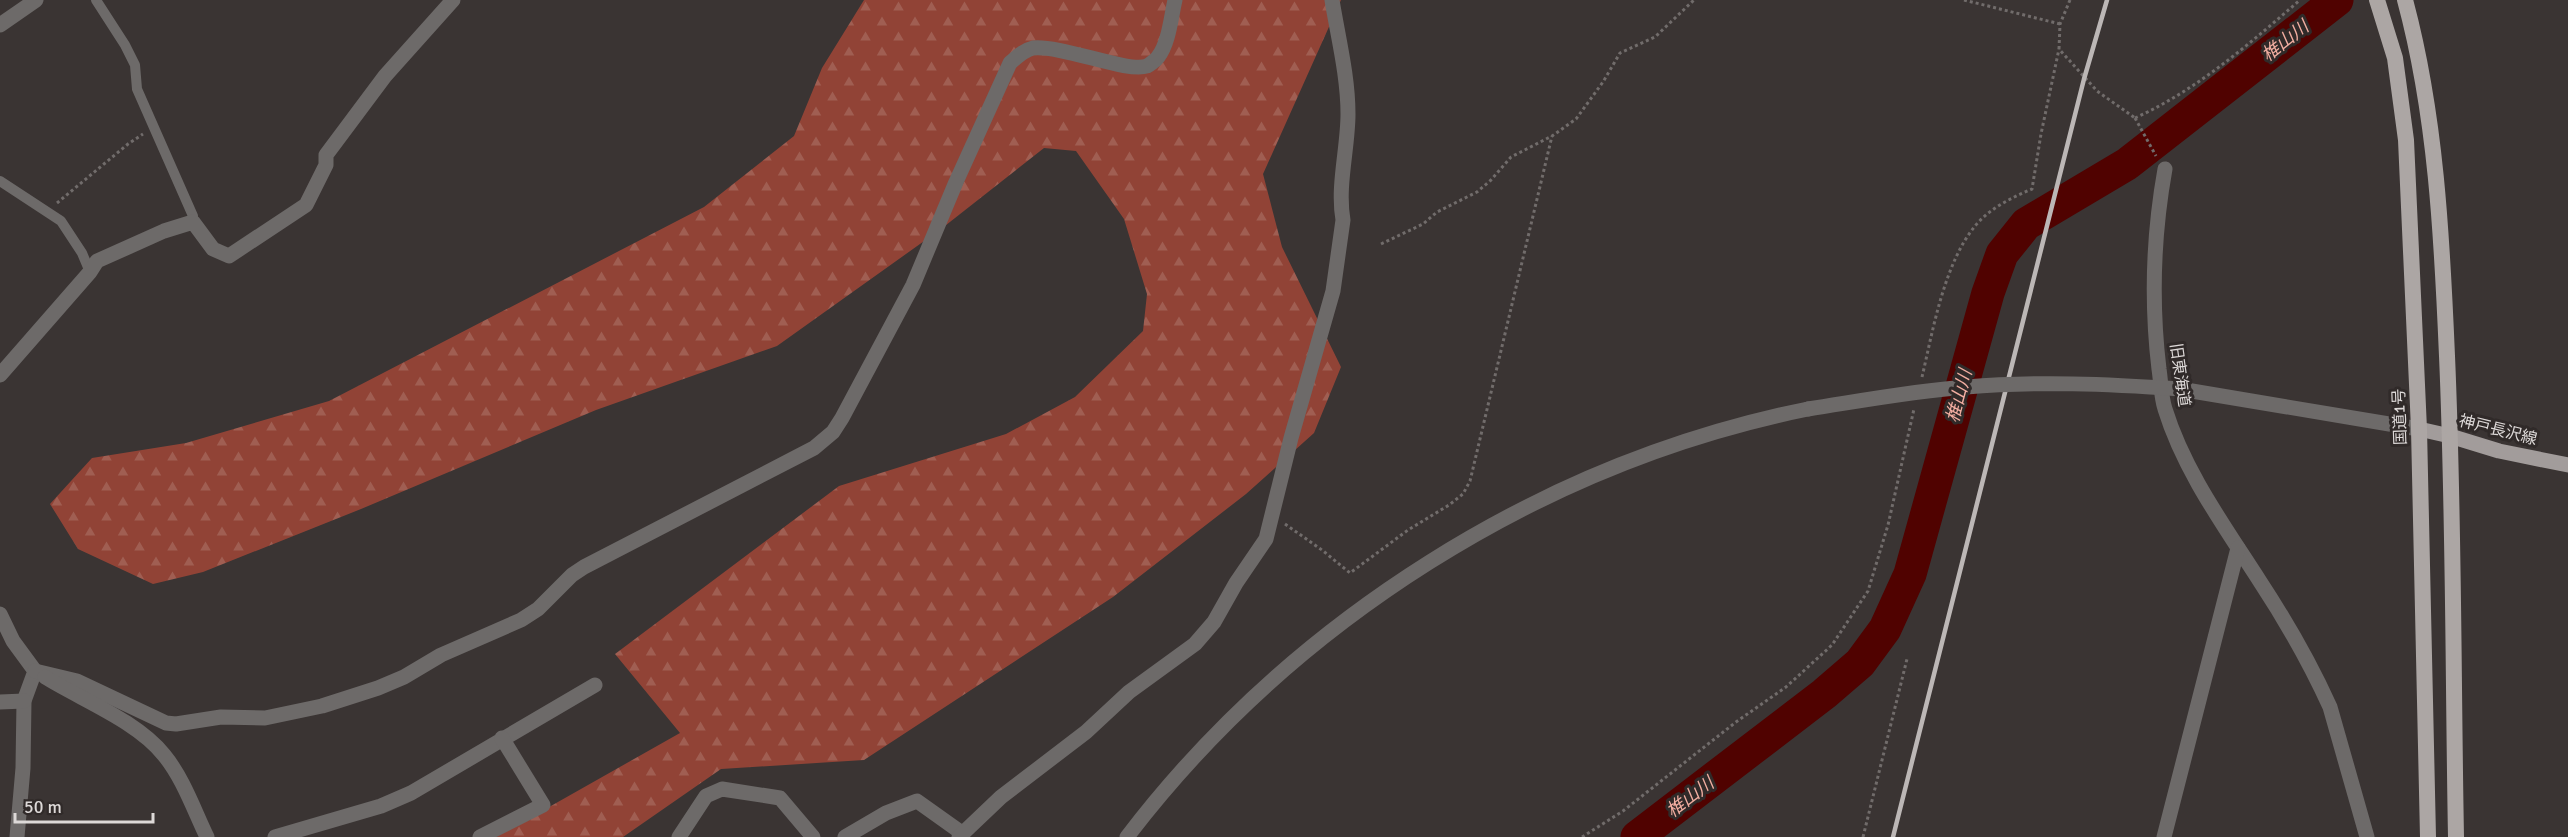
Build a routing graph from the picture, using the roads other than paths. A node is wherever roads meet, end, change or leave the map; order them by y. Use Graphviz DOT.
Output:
graph roads {
  1 [pos="36,0"];
  2 [pos="96,0"];
  3 [pos="453,0"];
  4 [pos="1175,0"];
  5 [pos="1332,0"];
  6 [pos="2377,0"];
  7 [pos="2405,0"];
  8 [pos="0,25"];
  9 [pos="2164,169"];
  10 [pos="0,181"];
  11 [pos="193,222"];
  12 [pos="90,272"];
  13 [pos="0,375"];
  14 [pos="2419,429"];
  15 [pos="2450,436"];
  16 [pos="2568,465"];
  17 [pos="2238,548"];
  18 [pos="0,614"];
  19 [pos="35,671"];
  20 [pos="595,685"];
  21 [pos="24,701"];
  22 [pos="0,702"];
  23 [pos="502,738"];
  24 [pos="960,835"];
  25 [pos="17,837"];
  26 [pos="207,837"];
  27 [pos="275,837"];
  28 [pos="480,837"];
  29 [pos="679,837"];
  30 [pos="813,837"];
  31 [pos="845,837"];
  32 [pos="1127,837"];
  33 [pos="2164,837"];
  34 [pos="2367,837"];
  35 [pos="2428,837"];
  36 [pos="2456,837"];
  1 -- 8 [label="street"];
  2 -- 11 [label="lane"];
  3 -- 11 [label="street"];
  4 -- 19 [label="street"];
  5 -- 24 [label="street"];
  6 -- 14 [label="highway, 国道1号"];
  7 -- 15 [label="highway"];
  9 -- 17 [label="street, 旧東海道"];
  10 -- 12 [label="lane"];
  11 -- 12 [label="street"];
  12 -- 13 [label="street"];
  14 -- 15 [label="main road, 神戸長沢線"];
  14 -- 32 [label="street, bridge"];
  14 -- 35 [label="highway, 国道1号"];
  15 -- 16 [label="main road, 神戸長沢線"];
  15 -- 36 [label="highway"];
  17 -- 33 [label="street"];
  17 -- 34 [label="street, 旧東海道"];
  18 -- 19 [label="street"];
  19 -- 21 [label="street"];
  19 -- 26 [label="street"];
  20 -- 23 [label="street"];
  21 -- 22 [label="street"];
  21 -- 25 [label="street"];
  23 -- 27 [label="street"];
  23 -- 28 [label="street"];
  24 -- 31 [label="street"];
  29 -- 30 [label="street"];
}
